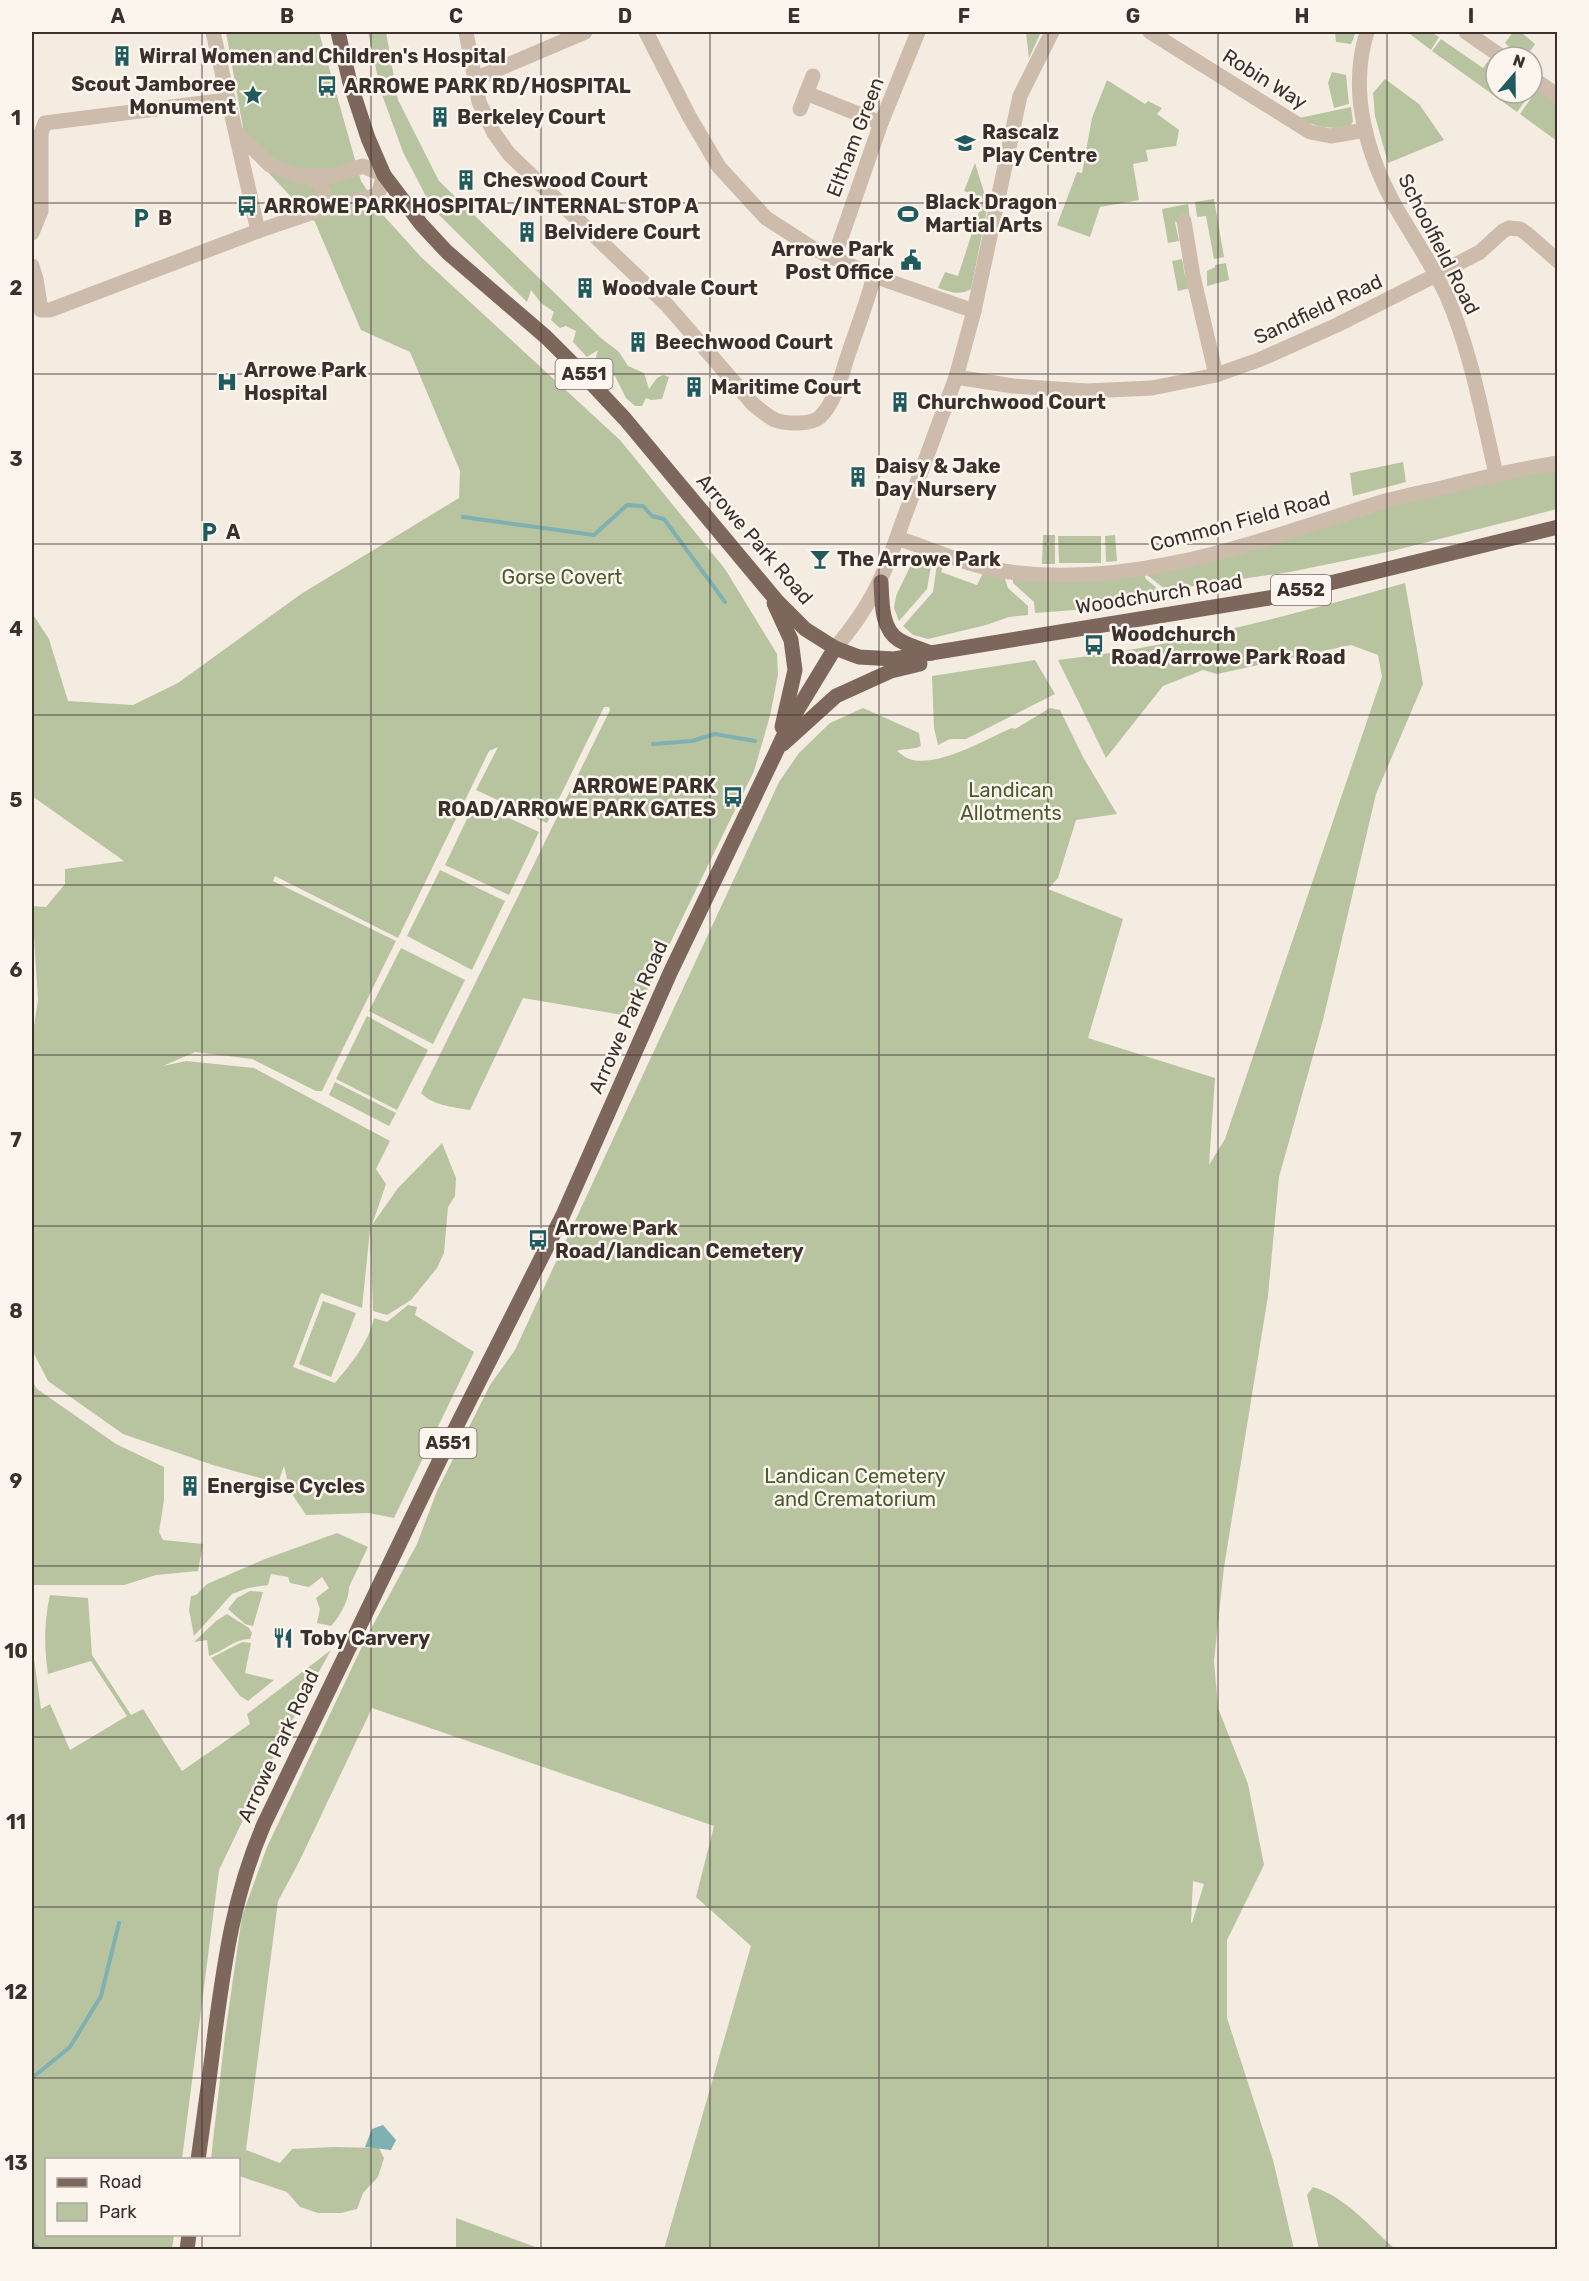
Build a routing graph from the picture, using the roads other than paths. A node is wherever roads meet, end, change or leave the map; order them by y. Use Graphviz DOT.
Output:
graph roads {
  1 [pos="213,32"];
  2 [pos="338,32"];
  3 [pos="466,32"];
  4 [pos="585,32"];
  5 [pos="646,32"];
  6 [pos="918,32"];
  7 [pos="1052,32"];
  8 [pos="1150,32"];
  9 [pos="1367,32"];
  10 [pos="1466,32"];
  11 [pos="1485,45"];
  12 [pos="813,76"];
  13 [pos="475,79"];
  14 [pos="1544,87"];
  15 [pos="806,93"];
  16 [pos="1557,96"];
  17 [pos="226,100"];
  18 [pos="800,109"];
  19 [pos="881,123"];
  20 [pos="1365,130"];
  21 [pos="237,133"];
  22 [pos="384,175"];
  23 [pos="309,176"];
  24 [pos="328,208"];
  25 [pos="1184,221"];
  26 [pos="258,231"];
  27 [pos="32,233"];
  28 [pos="834,258"];
  29 [pos="1557,261"];
  30 [pos="32,266"];
  31 [pos="1436,275"];
  32 [pos="874,276"];
  33 [pos="974,311"];
  34 [pos="1216,375"];
  35 [pos="956,377"];
  36 [pos="1557,463"];
  37 [pos="1496,474"];
  38 [pos="1557,527"];
  39 [pos="897,538"];
  40 [pos="881,582"];
  41 [pos="768,590"];
  42 [pos="996,642"];
  43 [pos="835,648"];
  44 [pos="931,653"];
  45 [pos="777,750"];
  46 [pos="198,2158"];
  1 -- 17 [label="street"];
  2 -- 22 [label="main road, Arrowe Park Road / A551"];
  3 -- 13 [label="street"];
  4 -- 13 [label="street"];
  5 -- 28 [label="street"];
  6 -- 19 [label="street, Eltham Green"];
  7 -- 33 [label="street"];
  8 -- 20 [label="street, Robin Way"];
  9 -- 20 [label="street, Schoolfield Road"];
  10 -- 11 [label="street"];
  12 -- 15 [label="street"];
  13 -- 32 [label="street"];
  14 -- 16 [label="street"];
  15 -- 18 [label="street"];
  15 -- 19 [label="street"];
  17 -- 21 [label="street"];
  17 -- 27 [label="street"];
  19 -- 28 [label="street, Eltham Green"];
  20 -- 31 [label="street, Schoolfield Road"];
  21 -- 23 [label="street"];
  21 -- 26 [label="street"];
  22 -- 23 [label="street"];
  22 -- 24 [label="street"];
  22 -- 41 [label="main road, Arrowe Park Road / A551"];
  23 -- 24 [label="street"];
  24 -- 26 [label="street"];
  25 -- 34 [label="street"];
  26 -- 30 [label="street"];
  28 -- 32 [label="street"];
  29 -- 31 [label="street, Sandfield Road"];
  31 -- 34 [label="street, Sandfield Road"];
  31 -- 37 [label="street, Schoolfield Road"];
  32 -- 33 [label="street"];
  33 -- 35 [label="street"];
  34 -- 35 [label="street, Sandfield Road"];
  35 -- 39 [label="street"];
  36 -- 37 [label="street, Common Field Road"];
  37 -- 39 [label="street, Common Field Road"];
  38 -- 42 [label="main road, Woodchurch Road / A552"];
  39 -- 40 [label="street"];
  40 -- 43 [label="street"];
  40 -- 44 [label="main road"];
  41 -- 43 [label="main road, Arrowe Park Road / A551"];
  41 -- 45 [label="main road"];
  42 -- 44 [label="main road, Woodchurch Road / A552"];
  42 -- 45 [label="main road"];
  43 -- 44 [label="main road, Woodchurch Road / A552"];
  43 -- 45 [label="main road, Arrowe Park Road / A551"];
  45 -- 46 [label="main road, Arrowe Park Road / A551"];
}
